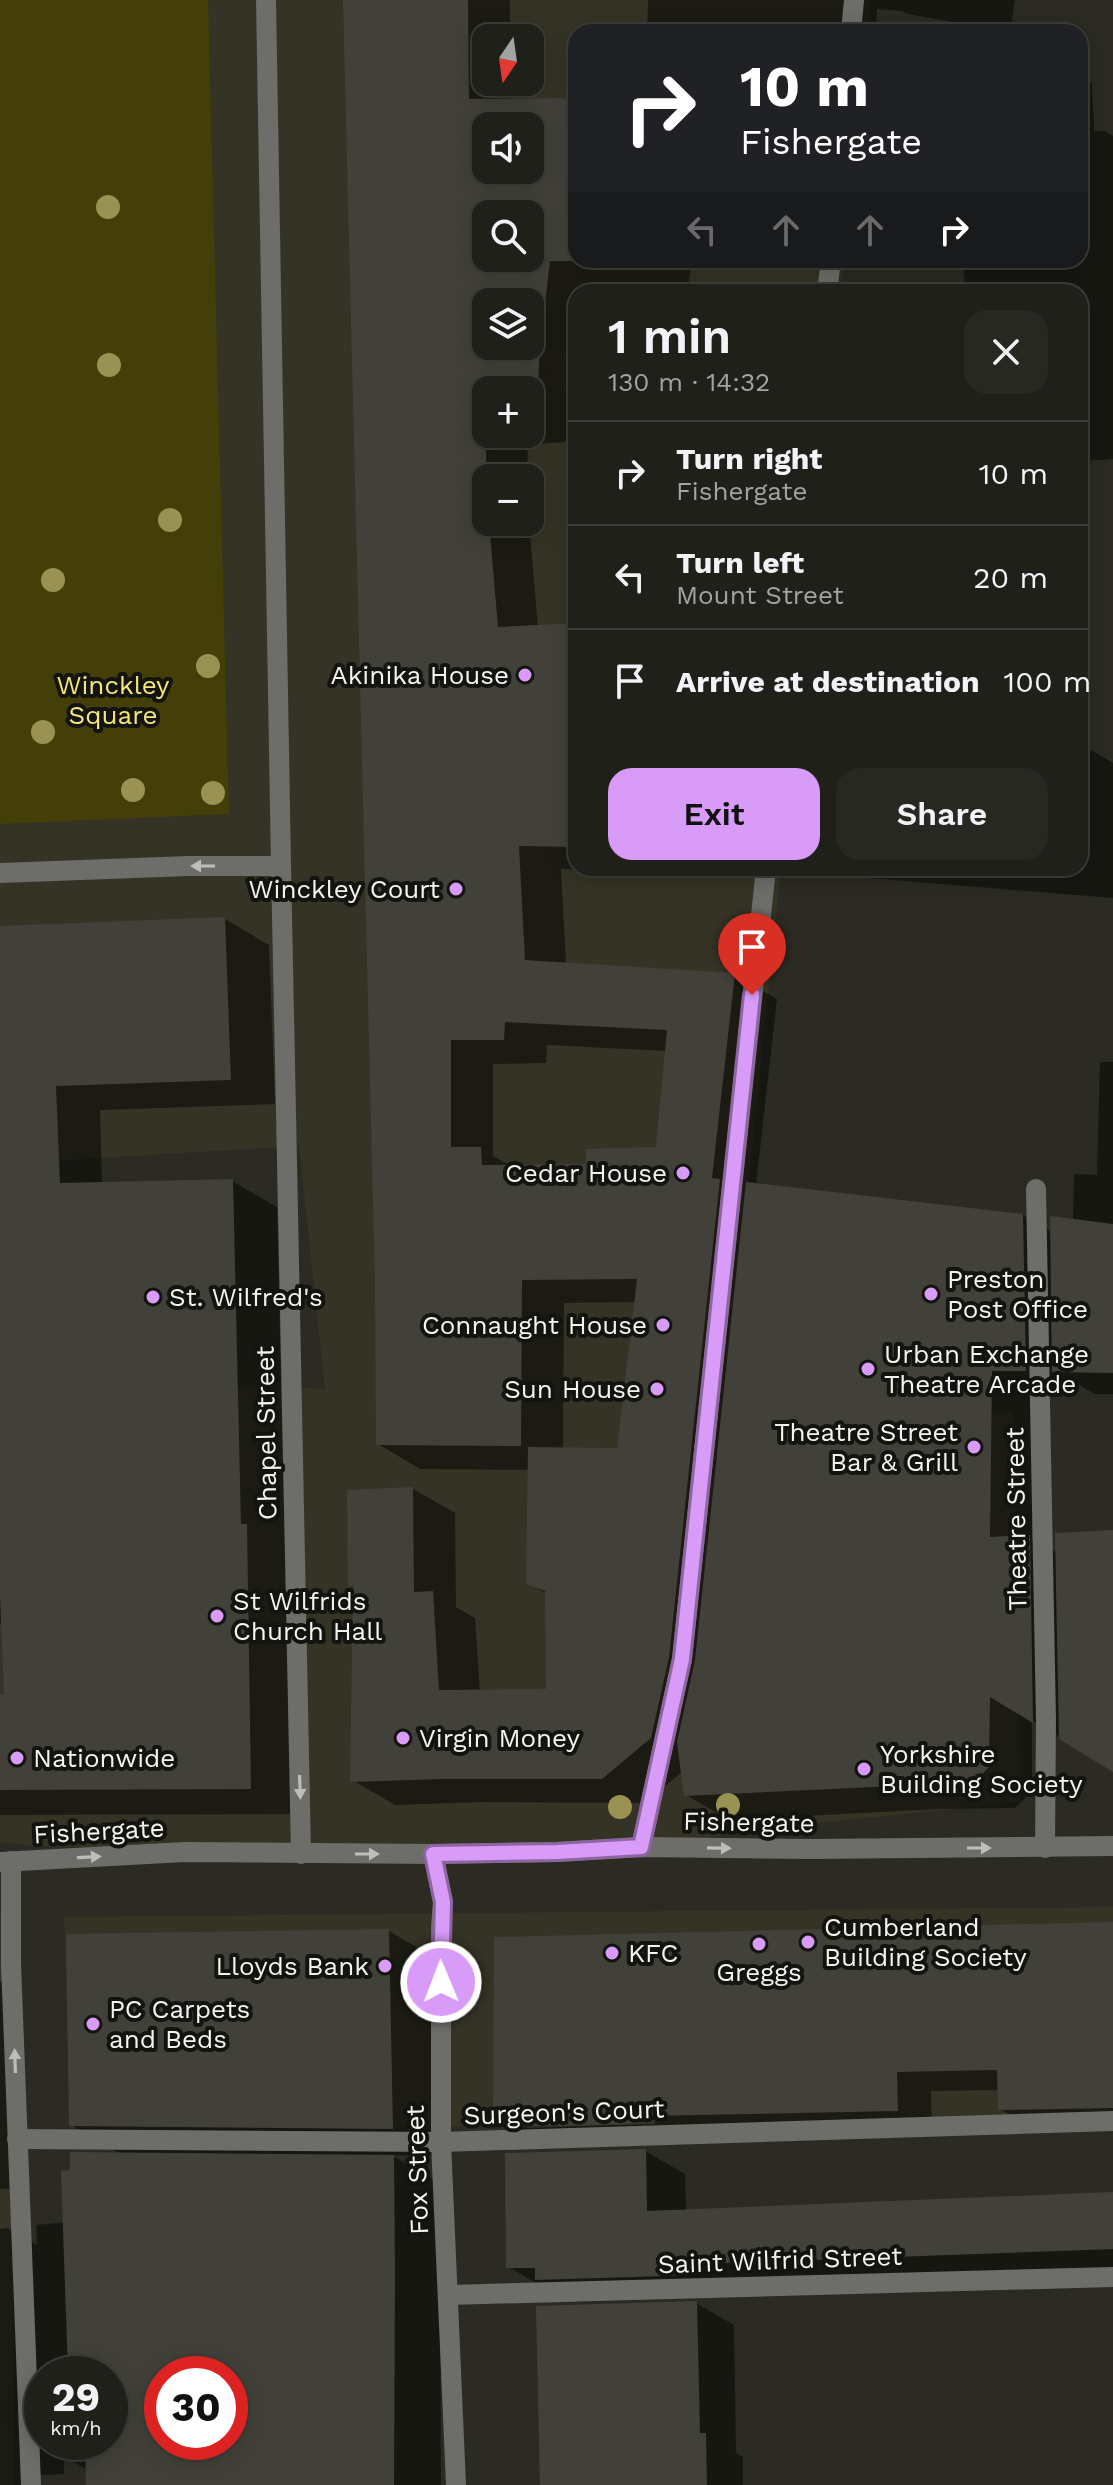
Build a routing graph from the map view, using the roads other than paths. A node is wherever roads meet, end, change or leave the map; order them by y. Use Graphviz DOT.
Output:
graph roads {
  1 [pos="266,0"];
  2 [pos="854,0"];
  3 [pos="852,24"];
  4 [pos="281,866"];
  5 [pos="0,873"];
  6 [pos="765,876"];
  7 [pos="1036,1189"];
  8 [pos="1113,1846"];
  9 [pos="641,1847"];
  10 [pos="1045,1848"];
  11 [pos="301,1854"];
  12 [pos="433,1854"];
  13 [pos="6,1862"];
  14 [pos="1113,2121"];
  15 [pos="17,2139"];
  16 [pos="441,2142"];
  17 [pos="10,2202"];
  18 [pos="1113,2277"];
  19 [pos="448,2295"];
  20 [pos="31,2485"];
  21 [pos="456,2485"];
  1 -- 4 [label="street"];
  2 -- 3 [label="street"];
  4 -- 5 [label="street, one-way"];
  4 -- 11 [label="street, Chapel Street, one-way"];
  6 -- 9 [label="street"];
  7 -- 10 [label="street, Theatre Street"];
  8 -- 10 [label="street, Fishergate"];
  9 -- 10 [label="street, Fishergate, one-way"];
  9 -- 12 [label="street, Fishergate"];
  11 -- 12 [label="street, Fishergate, one-way"];
  13 -- 11 [label="street, Fishergate, one-way"];
  12 -- 16 [label="street, Fox Street"];
  15 -- 13 [label="street, one-way"];
  14 -- 16 [label="street, Surgeon's Court"];
  15 -- 16 [label="street, Surgeon's Court"];
  15 -- 17 [label="street"];
  16 -- 19 [label="street, Fox Street"];
  17 -- 20 [label="street"];
  18 -- 19 [label="street, Saint Wilfrid Street"];
  19 -- 21 [label="street, Fox Street"];
}
